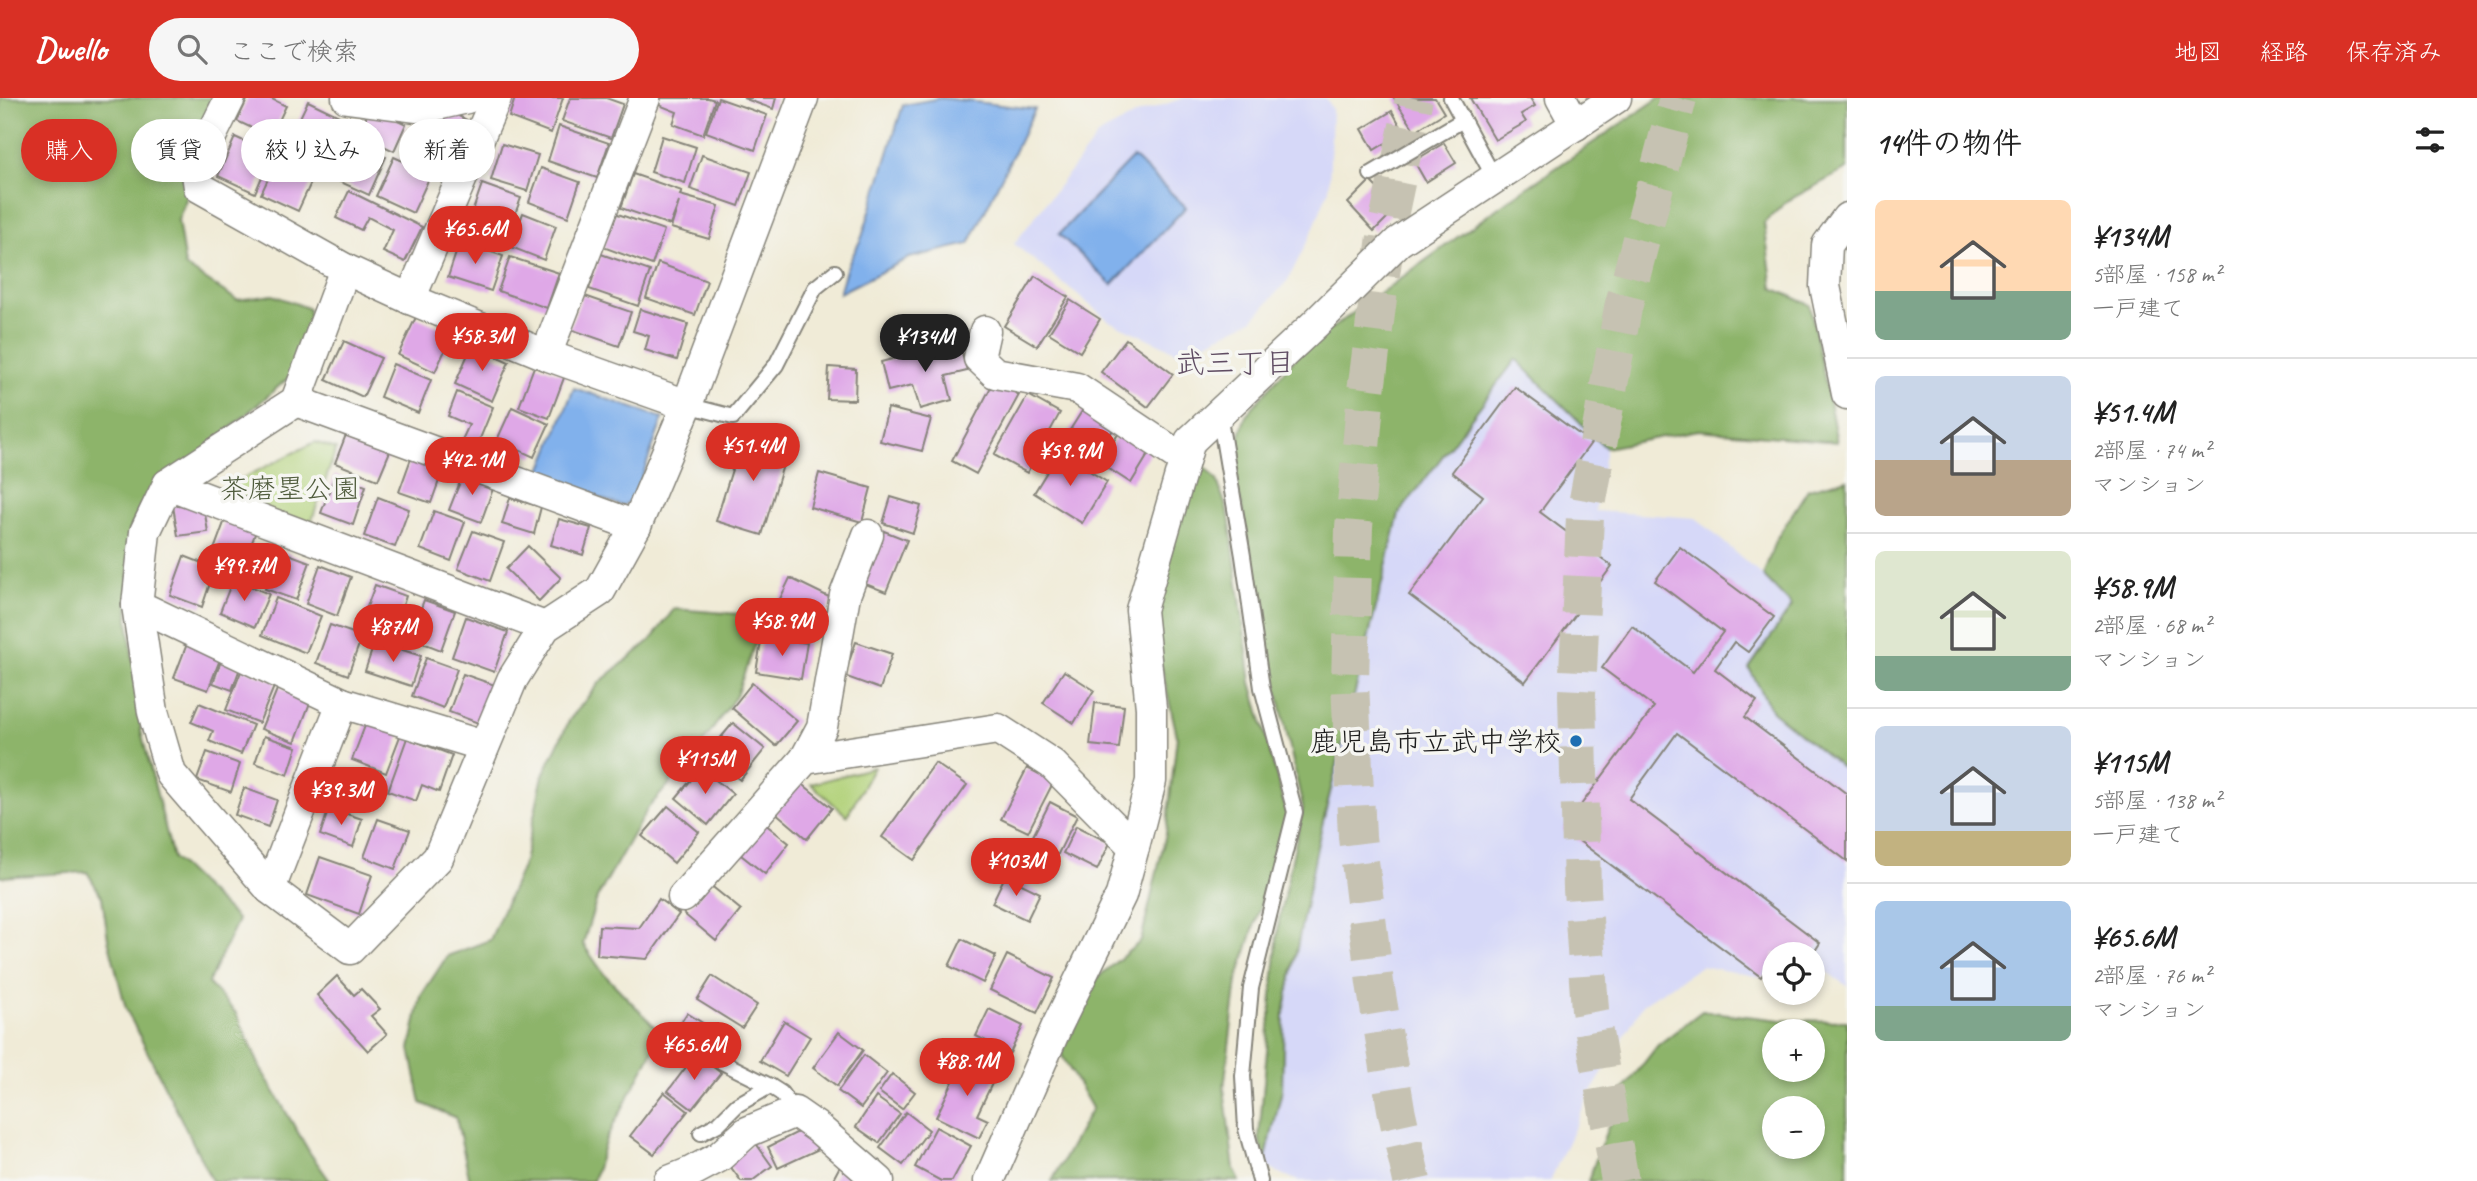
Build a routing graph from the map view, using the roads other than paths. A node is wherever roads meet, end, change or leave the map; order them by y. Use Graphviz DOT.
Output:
graph roads {
  1 [pos="230,98"];
  2 [pos="347,98"];
  3 [pos="467,98"];
  4 [pos="496,98"];
  5 [pos="645,98"];
  6 [pos="803,98"];
  7 [pos="1451,98"];
  8 [pos="1561,98"];
  9 [pos="1616,98"];
  10 [pos="1463,120"];
  11 [pos="1576,125"];
  12 [pos="1370,174"];
  13 [pos="1495,178"];
  14 [pos="1847,218"];
  15 [pos="345,269"];
  16 [pos="835,272"];
  17 [pos="410,299"];
  18 [pos="985,331"];
  19 [pos="546,355"];
  20 [pos="1847,394"];
  21 [pos="296,401"];
  22 [pos="687,405"];
  23 [pos="1219,414"];
  24 [pos="1183,459"];
  25 [pos="168,484"];
  26 [pos="636,526"];
  27 [pos="867,535"];
  28 [pos="137,605"];
  29 [pos="545,627"];
  30 [pos="342,703"];
  31 [pos="484,746"];
  32 [pos="805,759"];
  33 [pos="1134,847"];
  34 [pos="270,889"];
  35 [pos="683,897"];
  36 [pos="712,1057"];
  37 [pos="770,1086"];
  38 [pos="795,1112"];
  39 [pos="701,1133"];
  40 [pos="669,1181"];
  41 [pos="878,1181"];
  42 [pos="989,1181"];
  43 [pos="1260,1181"];
  1 -- 15 [label="street"];
  2 -- 3 [label="street"];
  4 -- 17 [label="street"];
  5 -- 19 [label="street"];
  6 -- 22 [label="street"];
  7 -- 10 [label="lane"];
  8 -- 11 [label="street"];
  9 -- 11 [label="street"];
  10 -- 12 [label="lane"];
  10 -- 13 [label="lane"];
  11 -- 13 [label="street"];
  13 -- 23 [label="street"];
  14 -- 20 [label="street"];
  15 -- 17 [label="street"];
  15 -- 21 [label="street"];
  16 -- 22 [label="lane"];
  17 -- 19 [label="street"];
  18 -- 24 [label="street"];
  19 -- 22 [label="street"];
  21 -- 25 [label="street"];
  21 -- 26 [label="street"];
  22 -- 26 [label="street"];
  23 -- 24 [label="street"];
  23 -- 43 [label="lane"];
  24 -- 33 [label="street"];
  25 -- 28 [label="street"];
  25 -- 29 [label="street"];
  26 -- 29 [label="street"];
  27 -- 32 [label="street"];
  28 -- 30 [label="street"];
  28 -- 34 [label="street"];
  29 -- 31 [label="street"];
  30 -- 31 [label="street"];
  30 -- 34 [label="street"];
  31 -- 34 [label="street"];
  32 -- 33 [label="street"];
  32 -- 35 [label="street"];
  33 -- 42 [label="street"];
  36 -- 37 [label="lane"];
  37 -- 38 [label="lane"];
  37 -- 39 [label="lane"];
  38 -- 40 [label="street"];
  38 -- 41 [label="street"];
}
